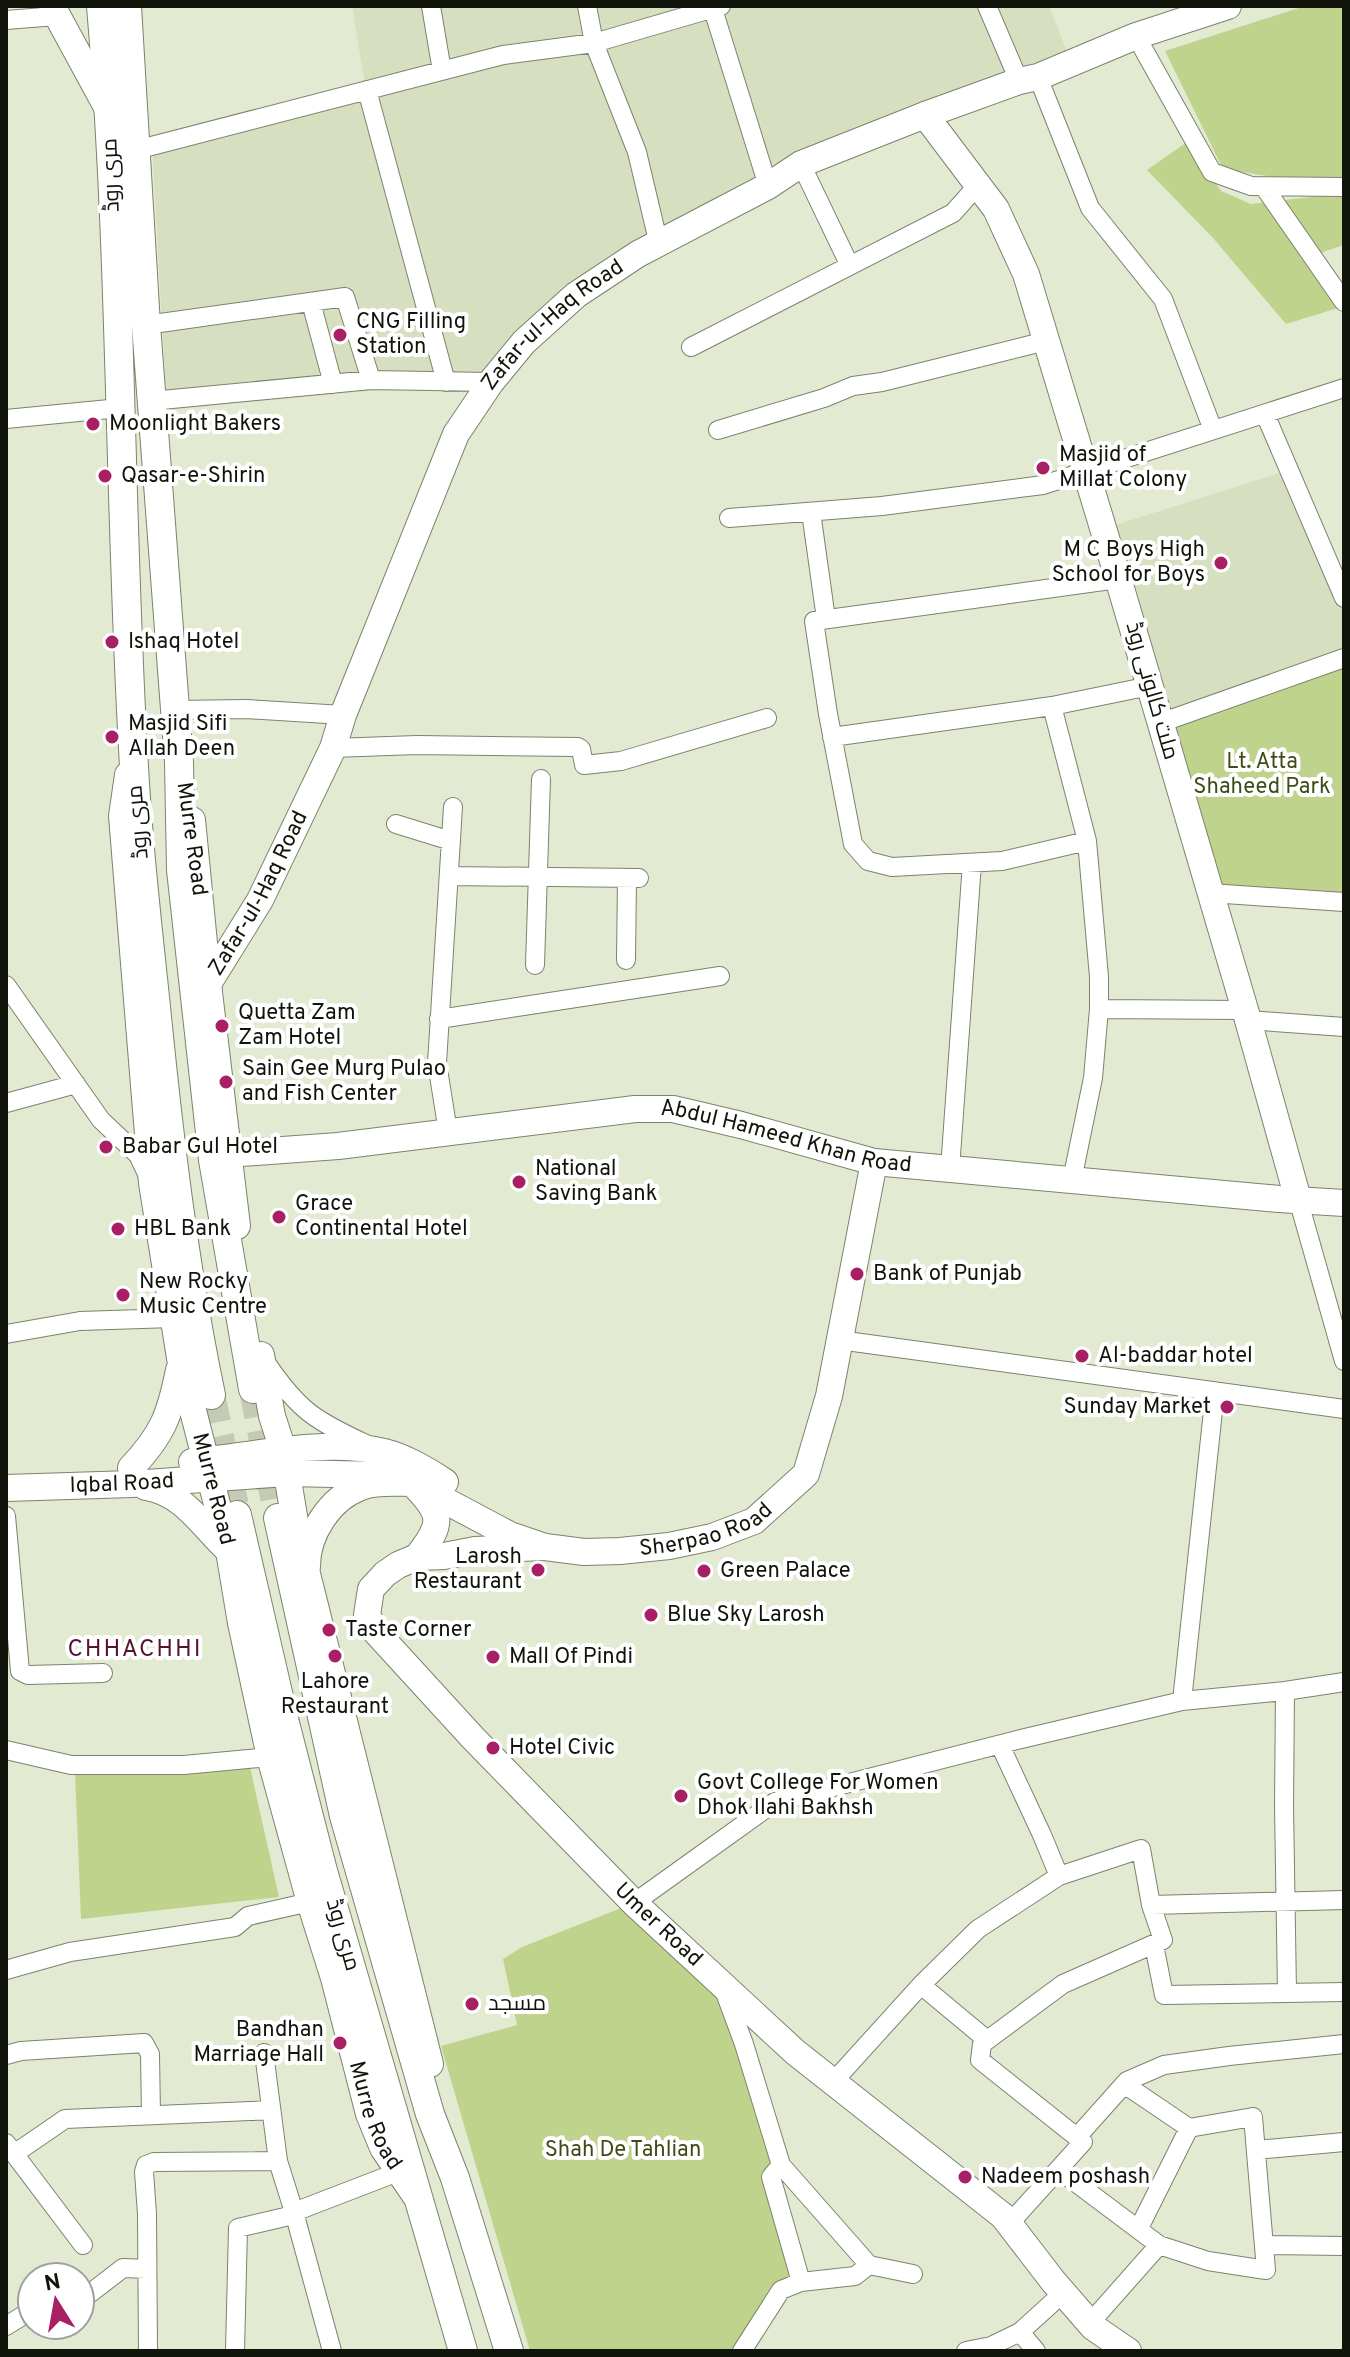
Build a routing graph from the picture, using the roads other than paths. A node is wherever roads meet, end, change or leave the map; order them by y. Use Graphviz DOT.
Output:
graph roads {
  1 [pos="101,6"];
  2 [pos="127,6"];
  3 [pos="431,6"];
  4 [pos="587,6"];
  5 [pos="987,6"];
  6 [pos="1228,6"];
  7 [pos="715,7"];
  8 [pos="54,11"];
  9 [pos="6,20"];
  10 [pos="1136,36"];
  11 [pos="594,43"];
  12 [pos="442,71"];
  13 [pos="1029,79"];
  14 [pos="367,90"];
  15 [pos="110,113"];
  16 [pos="925,115"];
  17 [pos="136,150"];
  18 [pos="801,164"];
  19 [pos="768,186"];
  20 [pos="977,186"];
  21 [pos="1264,187"];
  22 [pos="1344,187"];
  23 [pos="659,245"];
  24 [pos="849,264"];
  25 [pos="311,302"];
  26 [pos="1344,302"];
  27 [pos="146,325"];
  28 [pos="1046,341"];
  29 [pos="691,347"];
  30 [pos="371,380"];
  31 [pos="446,382"];
  32 [pos="491,382"];
  33 [pos="333,384"];
  34 [pos="1344,388"];
  35 [pos="151,401"];
  36 [pos="120,408"];
  37 [pos="1265,414"];
  38 [pos="6,419"];
  39 [pos="718,430"];
  40 [pos="1213,430"];
  41 [pos="1086,471"];
  42 [pos="811,512"];
  43 [pos="729,518"];
  44 [pos="1118,579"];
  45 [pos="1344,598"];
  46 [pos="826,619"];
  47 [pos="1344,658"];
  48 [pos="1150,686"];
  49 [pos="1052,706"];
  50 [pos="175,710"];
  51 [pos="343,715"];
  52 [pos="767,718"];
  53 [pos="1160,723"];
  54 [pos="832,737"];
  55 [pos="333,748"];
  56 [pos="133,750"];
  57 [pos="179,762"];
  58 [pos="541,779"];
  59 [pos="453,807"];
  60 [pos="396,824"];
  61 [pos="451,841"];
  62 [pos="1087,841"];
  63 [pos="972,863"];
  64 [pos="449,876"];
  65 [pos="538,877"];
  66 [pos="1210,893"];
  67 [pos="1344,902"];
  68 [pos="626,960"];
  69 [pos="535,965"];
  70 [pos="720,976"];
  71 [pos="208,984"];
  72 [pos="6,986"];
  73 [pos="1099,1009"];
  74 [pos="1246,1015"];
  75 [pos="439,1019"];
  76 [pos="1344,1027"];
  77 [pos="76,1084"];
  78 [pos="6,1103"];
  79 [pos="448,1132"];
  80 [pos="228,1154"];
  81 [pos="874,1162"];
  82 [pos="950,1169"];
  83 [pos="1072,1180"];
  84 [pos="152,1183"];
  85 [pos="1298,1199"];
  86 [pos="1344,1203"];
  87 [pos="173,1318"];
  88 [pos="6,1334"];
  89 [pos="839,1340"];
  90 [pos="261,1356"];
  91 [pos="1344,1361"];
  92 [pos="181,1364"];
  93 [pos="253,1389"];
  94 [pos="1215,1392"];
  95 [pos="211,1395"];
  96 [pos="1344,1409"];
  97 [pos="385,1452"];
  98 [pos="285,1461"];
  99 [pos="209,1470"];
  100 [pos="6,1475"];
  101 [pos="132,1476"];
  102 [pos="412,1483"];
  103 [pos="6,1488"];
  104 [pos="237,1515"];
  105 [pos="6,1516"];
  106 [pos="278,1518"];
  107 [pos="545,1547"];
  108 [pos="229,1551"];
  109 [pos="417,1557"];
  110 [pos="307,1574"];
  111 [pos="103,1673"];
  112 [pos="1344,1682"];
  113 [pos="1285,1691"];
  114 [pos="1182,1701"];
  115 [pos="1000,1745"];
  116 [pos="6,1750"];
  117 [pos="270,1757"];
  118 [pos="1059,1876"];
  119 [pos="1344,1900"];
  120 [pos="310,1902"];
  121 [pos="1285,1902"];
  122 [pos="634,1903"];
  123 [pos="1151,1905"];
  124 [pos="1154,1945"];
  125 [pos="6,1970"];
  126 [pos="721,1984"];
  127 [pos="921,1985"];
  128 [pos="1344,1992"];
  129 [pos="1287,1993"];
  130 [pos="987,2040"];
  131 [pos="1344,2044"];
  132 [pos="264,2053"];
  133 [pos="6,2055"];
  134 [pos="834,2081"];
  135 [pos="1124,2084"];
  136 [pos="271,2110"];
  137 [pos="151,2115"];
  138 [pos="1189,2128"];
  139 [pos="1077,2137"];
  140 [pos="441,2139"];
  141 [pos="1344,2142"];
  142 [pos="10,2149"];
  143 [pos="1256,2150"];
  144 [pos="278,2161"];
  145 [pos="781,2165"];
  146 [pos="1059,2170"];
  147 [pos="398,2172"];
  148 [pos="420,2201"];
  149 [pos="294,2212"];
  150 [pos="1009,2224"];
  151 [pos="1139,2228"];
  152 [pos="83,2245"];
  153 [pos="1159,2245"];
  154 [pos="1264,2245"];
  155 [pos="1344,2246"];
  156 [pos="869,2265"];
  157 [pos="147,2269"];
  158 [pos="913,2274"];
  159 [pos="801,2282"];
  160 [pos="96,2289"];
  161 [pos="1063,2293"];
  162 [pos="1090,2323"];
  163 [pos="1020,2332"];
  164 [pos="1125,2350"];
  165 [pos="148,2351"];
  166 [pos="235,2351"];
  167 [pos="332,2351"];
  168 [pos="463,2351"];
  169 [pos="509,2351"];
  170 [pos="742,2351"];
  171 [pos="966,2351"];
  172 [pos="1036,2351"];
  1 -- 15 [label="main road, مری روڈ"];
  2 -- 17 [label="main road, مری روڈ"];
  3 -- 12 [label="street"];
  4 -- 11 [label="street"];
  5 -- 13 [label="street"];
  6 -- 10 [label="street, Zafar-ul-Haq Road"];
  7 -- 11 [label="street"];
  7 -- 19 [label="street"];
  8 -- 9 [label="street"];
  8 -- 15 [label="street"];
  10 -- 13 [label="street, Zafar-ul-Haq Road"];
  10 -- 21 [label="street"];
  11 -- 12 [label="street"];
  11 -- 23 [label="street"];
  12 -- 14 [label="street"];
  13 -- 16 [label="street, Zafar-ul-Haq Road"];
  13 -- 40 [label="street"];
  14 -- 17 [label="street"];
  14 -- 31 [label="street"];
  15 -- 36 [label="main road, مری روڈ"];
  16 -- 18 [label="street, Zafar-ul-Haq Road"];
  16 -- 20 [label="street, ملت کالونی روڈ"];
  17 -- 27 [label="main road, مری روڈ"];
  18 -- 19 [label="street, Zafar-ul-Haq Road"];
  18 -- 24 [label="street"];
  19 -- 23 [label="street, Zafar-ul-Haq Road"];
  20 -- 24 [label="street"];
  20 -- 28 [label="street, ملت کالونی روڈ"];
  21 -- 22 [label="street"];
  21 -- 26 [label="street"];
  23 -- 32 [label="street, Zafar-ul-Haq Road"];
  24 -- 29 [label="street"];
  25 -- 27 [label="street"];
  25 -- 30 [label="street"];
  25 -- 33 [label="street"];
  27 -- 35 [label="main road, مری روڈ"];
  28 -- 39 [label="street"];
  28 -- 41 [label="street, ملت کالونی روڈ"];
  30 -- 31 [label="street"];
  30 -- 33 [label="street"];
  31 -- 32 [label="street"];
  32 -- 51 [label="street, Zafar-ul-Haq Road"];
  33 -- 35 [label="street"];
  34 -- 37 [label="street"];
  35 -- 50 [label="main road, مری روڈ"];
  36 -- 38 [label="street"];
  36 -- 56 [label="main road, مری روڈ"];
  37 -- 40 [label="street"];
  37 -- 45 [label="street"];
  40 -- 41 [label="street"];
  41 -- 42 [label="street"];
  41 -- 44 [label="street, ملت کالونی روڈ"];
  42 -- 43 [label="street"];
  42 -- 46 [label="street"];
  44 -- 46 [label="street"];
  44 -- 48 [label="street, ملت کالونی روڈ"];
  46 -- 54 [label="street"];
  47 -- 53 [label="street"];
  48 -- 49 [label="street"];
  48 -- 53 [label="street, ملت کالونی روڈ"];
  49 -- 54 [label="street"];
  49 -- 62 [label="street"];
  50 -- 51 [label="street"];
  50 -- 57 [label="main road, مری روڈ"];
  51 -- 55 [label="street, Zafar-ul-Haq Road"];
  52 -- 55 [label="street"];
  53 -- 66 [label="street, ملت کالونی روڈ"];
  54 -- 63 [label="street"];
  55 -- 71 [label="street, Zafar-ul-Haq Road"];
  56 -- 84 [label="street, Murre Road"];
  56 -- 95 [label="main road, مری روڈ"];
  57 -- 71 [label="street, Murre Road"];
  57 -- 93 [label="main road, مری روڈ"];
  58 -- 65 [label="street"];
  59 -- 61 [label="street"];
  60 -- 61 [label="street"];
  61 -- 64 [label="street"];
  62 -- 63 [label="street"];
  62 -- 73 [label="street"];
  63 -- 82 [label="street"];
  64 -- 65 [label="street"];
  64 -- 75 [label="street"];
  65 -- 68 [label="street"];
  65 -- 69 [label="street"];
  66 -- 67 [label="street"];
  66 -- 74 [label="street, ملت کالونی روڈ"];
  70 -- 75 [label="street"];
  71 -- 80 [label="street, Murre Road"];
  72 -- 77 [label="street"];
  73 -- 74 [label="street"];
  73 -- 83 [label="street"];
  74 -- 76 [label="street"];
  74 -- 85 [label="street, ملت کالونی روڈ"];
  75 -- 79 [label="street"];
  77 -- 78 [label="street"];
  77 -- 84 [label="street"];
  79 -- 80 [label="street, Abdul Hameed Khan Road"];
  79 -- 81 [label="street, Abdul Hameed Khan Road"];
  80 -- 90 [label="street, Murre Road"];
  81 -- 82 [label="street, Abdul Hameed Khan Road"];
  81 -- 89 [label="street, Sherpao Road"];
  82 -- 83 [label="street, Abdul Hameed Khan Road"];
  83 -- 85 [label="street, Abdul Hameed Khan Road"];
  84 -- 87 [label="street, Murre Road"];
  85 -- 86 [label="street, Abdul Hameed Khan Road"];
  85 -- 91 [label="street"];
  87 -- 88 [label="street"];
  87 -- 92 [label="street, Murre Road"];
  89 -- 94 [label="street"];
  89 -- 107 [label="street, Sherpao Road"];
  90 -- 97 [label="street"];
  90 -- 98 [label="street, Murre Road"];
  92 -- 99 [label="street, Murre Road"];
  92 -- 101 [label="street"];
  94 -- 96 [label="street"];
  94 -- 114 [label="street"];
  97 -- 98 [label="street"];
  97 -- 107 [label="street"];
  98 -- 99 [label="street, Iqbal Road"];
  98 -- 102 [label="street, Sherpao Road"];
  98 -- 110 [label="street, Murre Road"];
  99 -- 101 [label="street, Iqbal Road"];
  99 -- 108 [label="street, Murre Road"];
  100 -- 101 [label="street, Iqbal Road"];
  101 -- 103 [label="street, Iqbal Road"];
  101 -- 108 [label="street"];
  102 -- 107 [label="street, Sherpao Road"];
  102 -- 109 [label="street"];
  102 -- 110 [label="street"];
  104 -- 148 [label="main road, مری روڈ"];
  105 -- 111 [label="street"];
  106 -- 140 [label="main road, مری روڈ"];
  107 -- 109 [label="street, Umer Road"];
  108 -- 117 [label="street, Murre Road"];
  109 -- 122 [label="street, Umer Road"];
  110 -- 140 [label="street, Murre Road"];
  112 -- 113 [label="street"];
  113 -- 114 [label="street"];
  113 -- 121 [label="street"];
  114 -- 115 [label="street"];
  115 -- 118 [label="street"];
  115 -- 122 [label="street"];
  116 -- 117 [label="street"];
  117 -- 120 [label="street, Murre Road"];
  118 -- 123 [label="street"];
  118 -- 127 [label="street"];
  119 -- 121 [label="street"];
  120 -- 125 [label="street"];
  120 -- 147 [label="street, Murre Road"];
  121 -- 123 [label="street"];
  121 -- 129 [label="street"];
  122 -- 126 [label="street, Umer Road"];
  123 -- 124 [label="street"];
  124 -- 129 [label="street"];
  124 -- 130 [label="street"];
  126 -- 134 [label="street, Umer Road"];
  126 -- 145 [label="street"];
  127 -- 130 [label="street"];
  127 -- 134 [label="street"];
  128 -- 129 [label="street"];
  130 -- 139 [label="street"];
  131 -- 135 [label="street"];
  132 -- 136 [label="street"];
  133 -- 137 [label="street"];
  134 -- 150 [label="street, Umer Road"];
  135 -- 138 [label="street"];
  135 -- 139 [label="street"];
  136 -- 137 [label="street"];
  136 -- 144 [label="street"];
  137 -- 142 [label="street"];
  138 -- 143 [label="street"];
  138 -- 151 [label="street"];
  139 -- 146 [label="street"];
  140 -- 169 [label="main road, مری روڈ"];
  141 -- 143 [label="street"];
  142 -- 152 [label="street"];
  143 -- 154 [label="street"];
  144 -- 149 [label="street"];
  144 -- 157 [label="street"];
  145 -- 156 [label="street"];
  145 -- 159 [label="street"];
  146 -- 150 [label="street"];
  146 -- 151 [label="street"];
  147 -- 148 [label="street, Murre Road"];
  147 -- 149 [label="street"];
  148 -- 168 [label="main road, مری روڈ"];
  149 -- 166 [label="street"];
  149 -- 167 [label="street"];
  150 -- 161 [label="street, Umer Road"];
  151 -- 153 [label="street"];
  153 -- 154 [label="street"];
  153 -- 162 [label="street"];
  154 -- 155 [label="street"];
  156 -- 158 [label="street"];
  156 -- 159 [label="street"];
  157 -- 160 [label="street"];
  157 -- 165 [label="street"];
  159 -- 170 [label="street"];
  161 -- 162 [label="street, Umer Road"];
  161 -- 163 [label="street"];
  162 -- 164 [label="street, Umer Road"];
  163 -- 171 [label="street"];
  163 -- 172 [label="street"];
}
